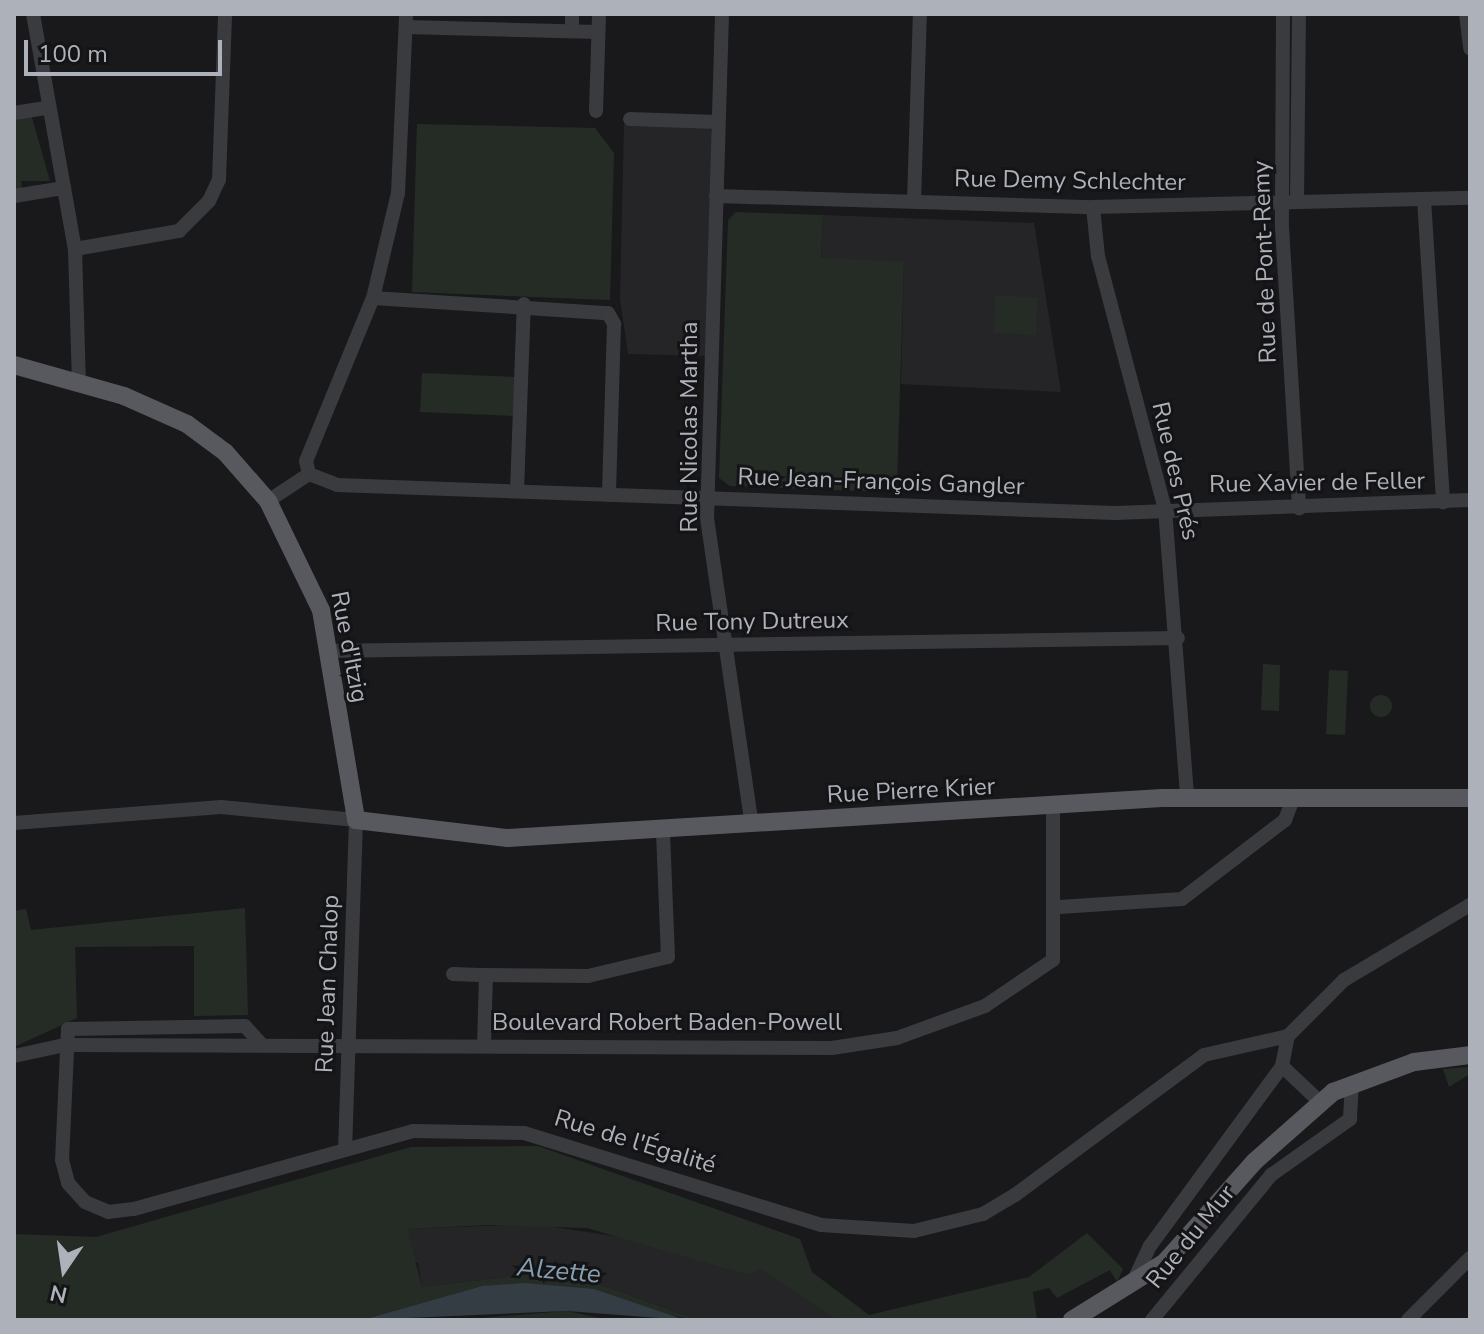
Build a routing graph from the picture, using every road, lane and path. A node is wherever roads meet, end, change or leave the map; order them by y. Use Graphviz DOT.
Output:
graph roads {
  1 [pos="33,14"];
  2 [pos="225,14"];
  3 [pos="572,14"];
  4 [pos="599,14"];
  5 [pos="722,14"];
  6 [pos="920,14"];
  7 [pos="1270,14"];
  8 [pos="1283,14"];
  9 [pos="1298,14"];
  10 [pos="1466,14"];
  11 [pos="406,20"];
  12 [pos="572,31"];
  13 [pos="598,32"];
  14 [pos="1470,49"];
  15 [pos="46,108"];
  16 [pos="596,111"];
  17 [pos="14,113"];
  18 [pos="630,119"];
  19 [pos="718,122"];
  20 [pos="64,188"];
  21 [pos="14,196"];
  22 [pos="716,196"];
  23 [pos="1470,198"];
  24 [pos="1424,199"];
  25 [pos="914,201"];
  26 [pos="1290,201"];
  27 [pos="1093,207"];
  28 [pos="75,249"];
  29 [pos="373,298"];
  30 [pos="524,304"];
  31 [pos="14,365"];
  32 [pos="79,384"];
  33 [pos="309,474"];
  34 [pos="517,491"];
  35 [pos="609,495"];
  36 [pos="707,498"];
  37 [pos="1470,500"];
  38 [pos="268,501"];
  39 [pos="1443,502"];
  40 [pos="1299,508"];
  41 [pos="1165,509"];
  42 [pos="1178,638"];
  43 [pos="726,645"];
  44 [pos="327,651"];
  45 [pos="1294,796"];
  46 [pos="1187,798"];
  47 [pos="1470,798"];
  48 [pos="1053,805"];
  49 [pos="356,820"];
  50 [pos="14,823"];
  51 [pos="752,825"];
  52 [pos="663,830"];
  53 [pos="1470,905"];
  54 [pos="1059,907"];
  55 [pos="453,974"];
  56 [pos="486,975"];
  57 [pos="1288,1036"];
  58 [pos="64,1045"];
  59 [pos="348,1046"];
  60 [pos="484,1046"];
  61 [pos="1470,1055"];
  62 [pos="14,1056"];
  63 [pos="1282,1066"];
  64 [pos="1352,1083"];
  65 [pos="1319,1101"];
  66 [pos="345,1150"];
  67 [pos="1470,1258"];
  68 [pos="1130,1288"];
  69 [pos="1072,1320"];
  70 [pos="1152,1320"];
  71 [pos="1408,1320"];
  1 -- 15 [label="street"];
  2 -- 28 [label="street"];
  3 -- 12 [label="street"];
  4 -- 13 [label="street"];
  5 -- 19 [label="street, Rue Nicolas Martha"];
  6 -- 25 [label="street"];
  7 -- 8 [label="street"];
  8 -- 9 [label="street, Rue de Pont-Remy"];
  8 -- 26 [label="street, Rue de Pont-Remy"];
  9 -- 26 [label="street, Rue de Pont-Remy"];
  10 -- 14 [label="street"];
  11 -- 12 [label="street"];
  11 -- 29 [label="street"];
  12 -- 13 [label="street"];
  13 -- 16 [label="street"];
  15 -- 17 [label="street"];
  15 -- 20 [label="street"];
  18 -- 19 [label="street"];
  19 -- 22 [label="street, Rue Nicolas Martha"];
  20 -- 21 [label="street"];
  20 -- 28 [label="street"];
  22 -- 25 [label="street, Rue Demy Schlechter"];
  22 -- 36 [label="street, Rue Nicolas Martha"];
  23 -- 24 [label="street, Rue Demy Schlechter"];
  24 -- 26 [label="street, Rue Demy Schlechter"];
  24 -- 39 [label="street"];
  25 -- 27 [label="street, Rue Demy Schlechter"];
  26 -- 27 [label="street, Rue Demy Schlechter"];
  26 -- 40 [label="street, Rue de Pont-Remy"];
  27 -- 41 [label="street, Rue des Prés"];
  28 -- 32 [label="street"];
  29 -- 30 [label="street"];
  29 -- 33 [label="street"];
  30 -- 34 [label="street"];
  30 -- 35 [label="street"];
  31 -- 32 [label="main road, Rue d'Itzig"];
  32 -- 38 [label="main road, Rue d'Itzig"];
  33 -- 34 [label="street, Rue Jean-François Gangler"];
  33 -- 38 [label="street"];
  34 -- 35 [label="street, Rue Jean-François Gangler"];
  35 -- 36 [label="street, Rue Jean-François Gangler"];
  36 -- 41 [label="street, Rue Jean-François Gangler"];
  36 -- 43 [label="street, Rue Nicolas Martha"];
  37 -- 39 [label="street, Rue Xavier de Feller"];
  38 -- 44 [label="main road, Rue d'Itzig"];
  39 -- 40 [label="street, Rue Xavier de Feller"];
  40 -- 41 [label="street, Rue Xavier de Feller"];
  41 -- 42 [label="street, Rue des Prés"];
  42 -- 43 [label="street, Rue Tony Dutreux"];
  42 -- 46 [label="street, Rue des Prés"];
  43 -- 44 [label="street, Rue Tony Dutreux"];
  43 -- 51 [label="street, Rue Nicolas Martha"];
  44 -- 49 [label="main road, Rue d'Itzig"];
  45 -- 46 [label="main road, Rue Pierre Krier"];
  45 -- 47 [label="main road, Rue Pierre Krier"];
  45 -- 54 [label="street"];
  46 -- 48 [label="main road, Rue Pierre Krier"];
  48 -- 51 [label="main road, Rue Pierre Krier"];
  48 -- 54 [label="street, Boulevard Robert Baden-Powell"];
  49 -- 50 [label="street"];
  49 -- 52 [label="main road, Rue Pierre Krier"];
  49 -- 59 [label="street, Rue Jean Chalop"];
  51 -- 52 [label="main road, Rue Pierre Krier"];
  52 -- 56 [label="street"];
  53 -- 57 [label="street"];
  54 -- 60 [label="street, Boulevard Robert Baden-Powell"];
  55 -- 56 [label="street"];
  56 -- 60 [label="street"];
  57 -- 63 [label="street"];
  57 -- 66 [label="street, Rue de l'Égalité"];
  58 -- 59 [label="street, Boulevard Robert Baden-Powell"];
  58 -- 62 [label="street, Boulevard Robert Baden-Powell"];
  58 -- 66 [label="street, Rue de l'Égalité"];
  59 -- 60 [label="street, Boulevard Robert Baden-Powell"];
  59 -- 66 [label="street, Rue Jean Chalop"];
  61 -- 64 [label="main road"];
  63 -- 65 [label="street"];
  63 -- 68 [label="street"];
  64 -- 65 [label="main road"];
  64 -- 70 [label="street, Rue du Mur"];
  65 -- 68 [label="main road"];
  67 -- 71 [label="street"];
  68 -- 69 [label="main road"];
}
